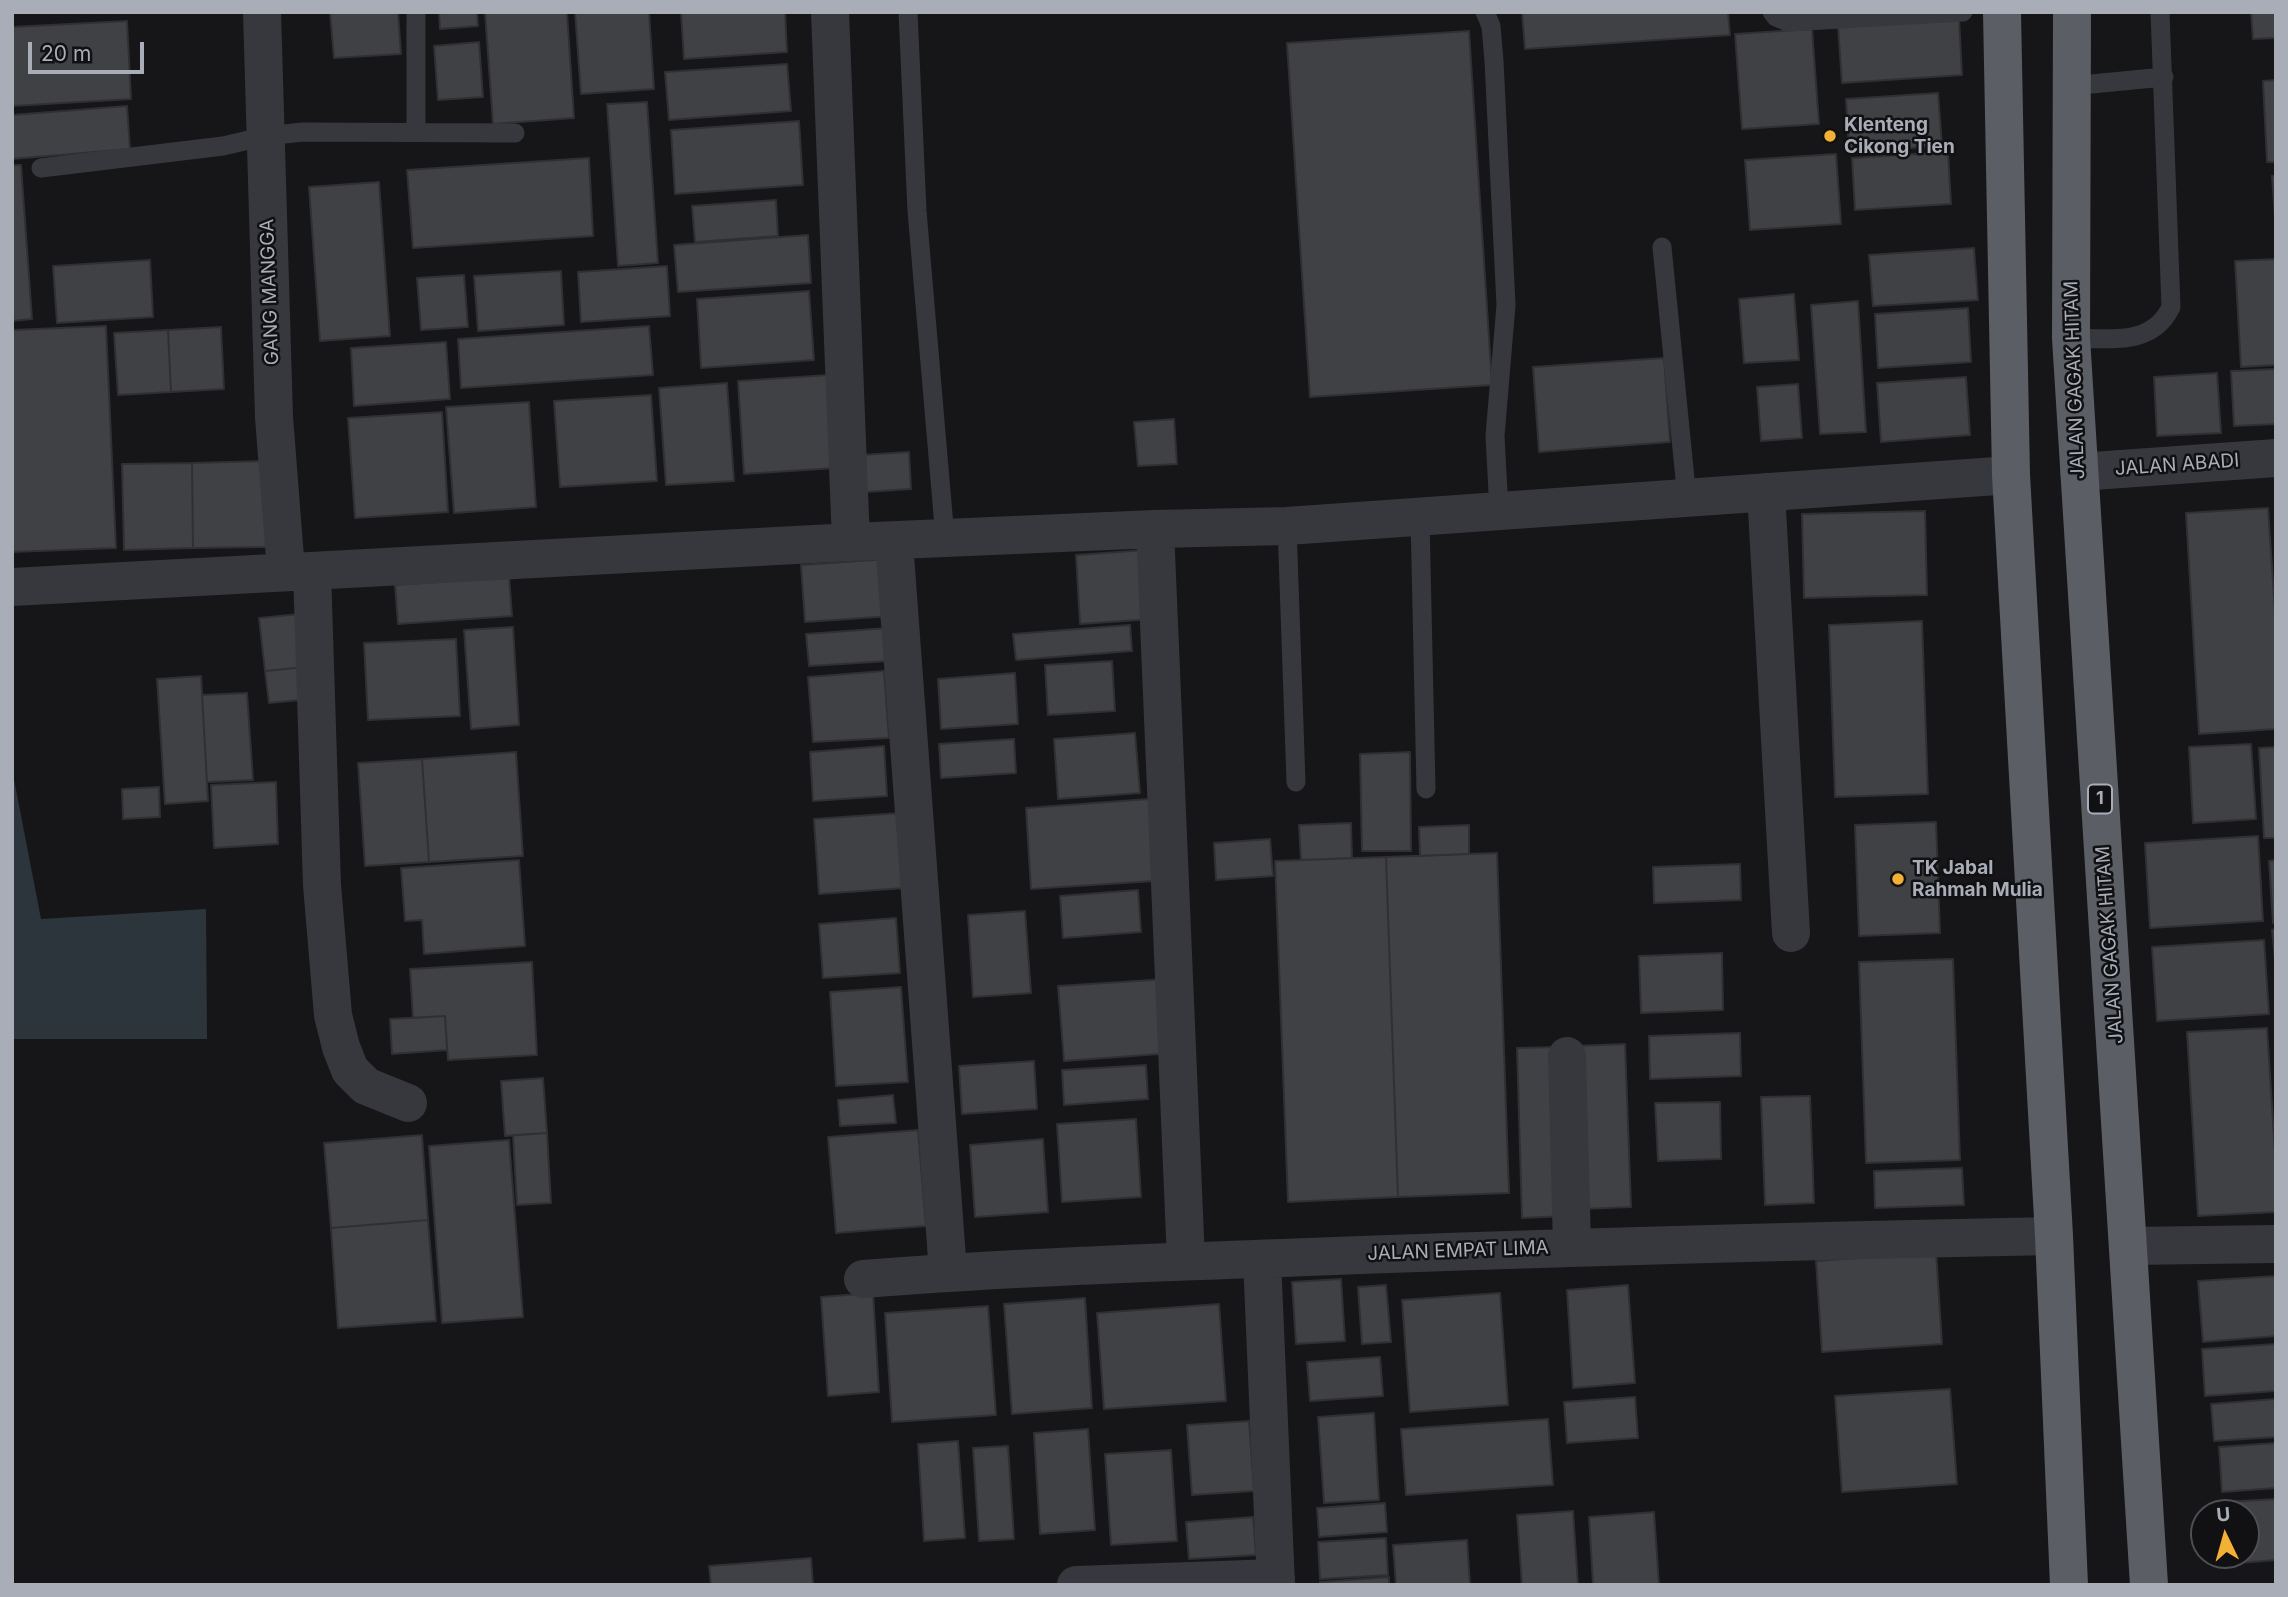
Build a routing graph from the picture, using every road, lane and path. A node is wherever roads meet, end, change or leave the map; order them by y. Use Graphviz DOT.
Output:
graph roads {
  1 [pos="262,12"];
  2 [pos="416,12"];
  3 [pos="830,12"];
  4 [pos="908,12"];
  5 [pos="1485,12"];
  6 [pos="1772,12"];
  7 [pos="1963,12"];
  8 [pos="2002,12"];
  9 [pos="2072,12"];
  10 [pos="2160,12"];
  11 [pos="2164,77"];
  12 [pos="2071,86"];
  13 [pos="416,131"];
  14 [pos="515,132"];
  15 [pos="266,136"];
  16 [pos="41,168"];
  17 [pos="1662,247"];
  18 [pos="2071,338"];
  19 [pos="2276,458"];
  20 [pos="2079,472"];
  21 [pos="2011,475"];
  22 [pos="1766,492"];
  23 [pos="1687,499"];
  24 [pos="1499,511"];
  25 [pos="1420,518"];
  26 [pos="1287,526"];
  27 [pos="1155,528"];
  28 [pos="946,538"];
  29 [pos="851,542"];
  30 [pos="894,542"];
  31 [pos="299,571"];
  32 [pos="12,587"];
  33 [pos="1296,782"];
  34 [pos="1426,789"];
  35 [pos="1791,933"];
  36 [pos="1567,1056"];
  37 [pos="408,1103"];
  38 [pos="2054,1236"];
  39 [pos="2276,1244"];
  40 [pos="1572,1246"];
  41 [pos="2129,1246"];
  42 [pos="1262,1259"];
  43 [pos="1186,1261"];
  44 [pos="948,1272"];
  45 [pos="863,1279"];
  46 [pos="1276,1581"];
  47 [pos="1076,1585"];
  48 [pos="2069,1585"];
  49 [pos="2149,1585"];
  1 -- 15 [label="street, GANG MANGGA"];
  2 -- 13 [label="lane"];
  3 -- 29 [label="street"];
  4 -- 28 [label="lane"];
  5 -- 24 [label="lane"];
  6 -- 7 [label="lane"];
  8 -- 21 [label="highway"];
  9 -- 12 [label="highway, JALAN GAGAK HITAM / 1"];
  10 -- 11 [label="lane"];
  11 -- 12 [label="lane"];
  11 -- 18 [label="lane"];
  12 -- 18 [label="highway, JALAN GAGAK HITAM / 1"];
  13 -- 14 [label="lane"];
  13 -- 15 [label="lane"];
  15 -- 16 [label="lane"];
  15 -- 31 [label="street, GANG MANGGA"];
  17 -- 23 [label="lane"];
  18 -- 20 [label="highway, JALAN GAGAK HITAM / 1"];
  19 -- 20 [label="street, JALAN ABADI"];
  20 -- 41 [label="highway, JALAN GAGAK HITAM / 1"];
  21 -- 22 [label="street"];
  21 -- 38 [label="highway"];
  22 -- 23 [label="street"];
  22 -- 35 [label="street"];
  23 -- 24 [label="street"];
  24 -- 25 [label="street"];
  25 -- 26 [label="street"];
  25 -- 34 [label="lane"];
  26 -- 27 [label="street"];
  26 -- 33 [label="lane"];
  27 -- 28 [label="street"];
  27 -- 43 [label="street"];
  28 -- 30 [label="street"];
  29 -- 30 [label="street"];
  29 -- 31 [label="street"];
  30 -- 44 [label="street"];
  31 -- 32 [label="street"];
  31 -- 37 [label="street, GANG MANGGA"];
  36 -- 40 [label="street"];
  38 -- 40 [label="street, JALAN EMPAT LIMA"];
  38 -- 48 [label="highway"];
  39 -- 41 [label="street"];
  40 -- 42 [label="street, JALAN EMPAT LIMA"];
  41 -- 49 [label="highway, JALAN GAGAK HITAM / 1"];
  42 -- 43 [label="street, JALAN EMPAT LIMA"];
  42 -- 46 [label="street"];
  43 -- 44 [label="street, JALAN EMPAT LIMA"];
  44 -- 45 [label="street, JALAN EMPAT LIMA"];
  46 -- 47 [label="street"];
}
